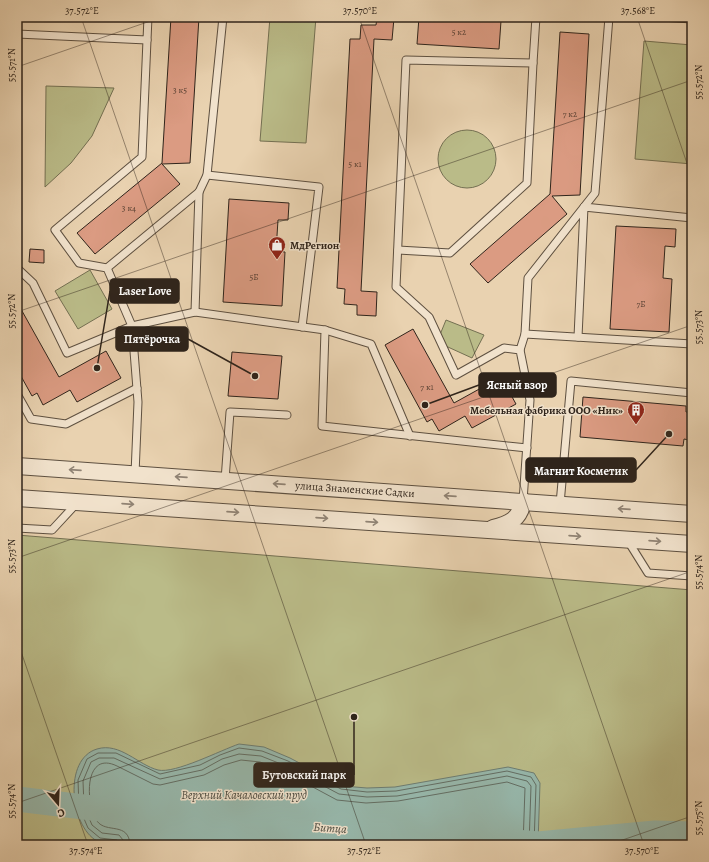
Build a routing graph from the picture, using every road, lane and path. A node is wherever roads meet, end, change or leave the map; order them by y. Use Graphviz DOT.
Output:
graph roads {
  1 [pos="148,17"];
  2 [pos="223,17"];
  3 [pos="536,17"];
  4 [pos="609,17"];
  5 [pos="661,17"];
  6 [pos="692,19"];
  7 [pos="17,34"];
  8 [pos="147,40"];
  9 [pos="533,64"];
  10 [pos="207,175"];
  11 [pos="199,192"];
  12 [pos="584,207"];
  13 [pos="692,218"];
  14 [pos="398,250"];
  15 [pos="17,268"];
  16 [pos="107,268"];
  17 [pos="195,312"];
  18 [pos="132,326"];
  19 [pos="302,327"];
  20 [pos="325,330"];
  21 [pos="524,334"];
  22 [pos="578,337"];
  23 [pos="692,344"];
  24 [pos="520,350"];
  25 [pos="137,388"];
  26 [pos="692,393"];
  27 [pos="17,394"];
  28 [pos="287,416"];
  29 [pos="410,436"];
  30 [pos="527,448"];
  31 [pos="17,466"];
  32 [pos="135,474"];
  33 [pos="225,480"];
  34 [pos="17,498"];
  35 [pos="523,501"];
  36 [pos="78,502"];
  37 [pos="560,504"];
  38 [pos="692,514"];
  39 [pos="17,528"];
  40 [pos="481,530"];
  41 [pos="627,539"];
  42 [pos="692,544"];
  43 [pos="692,576"];
  1 -- 8 [label="lane"];
  2 -- 10 [label="lane"];
  3 -- 9 [label="lane"];
  4 -- 12 [label="lane"];
  5 -- 6 [label="lane"];
  7 -- 8 [label="lane"];
  8 -- 16 [label="lane"];
  9 -- 14 [label="lane"];
  9 -- 14 [label="lane"];
  10 -- 11 [label="lane"];
  10 -- 19 [label="lane"];
  11 -- 16 [label="lane"];
  11 -- 17 [label="lane"];
  12 -- 13 [label="lane"];
  12 -- 21 [label="lane"];
  12 -- 22 [label="lane"];
  14 -- 24 [label="lane"];
  15 -- 18 [label="lane"];
  16 -- 18 [label="lane"];
  17 -- 18 [label="lane"];
  17 -- 19 [label="lane"];
  18 -- 25 [label="lane"];
  19 -- 20 [label="lane"];
  20 -- 29 [label="lane"];
  20 -- 29 [label="lane"];
  21 -- 22 [label="lane"];
  21 -- 24 [label="lane"];
  22 -- 23 [label="lane"];
  24 -- 30 [label="lane"];
  25 -- 27 [label="lane"];
  25 -- 32 [label="lane"];
  26 -- 37 [label="lane"];
  28 -- 33 [label="lane"];
  29 -- 30 [label="lane"];
  30 -- 35 [label="lane"];
  32 -- 31 [label="street, улица Знаменские Садки, one-way"];
  33 -- 32 [label="street, улица Знаменские Садки, one-way"];
  35 -- 33 [label="street, улица Знаменские Садки, one-way"];
  34 -- 36 [label="street"];
  35 -- 37 [label="street, улица Знаменские Садки"];
  35 -- 40 [label="street"];
  36 -- 39 [label="lane"];
  36 -- 40 [label="street, one-way"];
  38 -- 37 [label="street, улица Знаменские Садки, one-way"];
  40 -- 41 [label="street, one-way"];
  41 -- 42 [label="street, one-way"];
  41 -- 43 [label="lane"];
}
